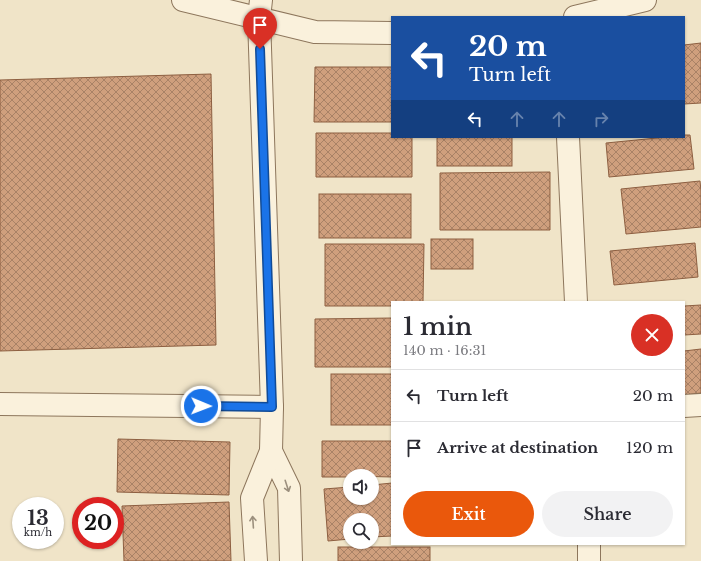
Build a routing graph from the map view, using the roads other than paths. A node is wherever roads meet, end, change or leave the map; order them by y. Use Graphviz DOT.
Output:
graph roads {
  1 [pos="183,0"];
  2 [pos="645,0"];
  3 [pos="260,9"];
  4 [pos="579,16"];
  5 [pos="391,33"];
  6 [pos="568,138"];
  7 [pos="576,301"];
  8 [pos="0,404"];
  9 [pos="701,405"];
  10 [pos="685,406"];
  11 [pos="272,407"];
  12 [pos="271,451"];
  13 [pos="588,545"];
  14 [pos="256,561"];
  15 [pos="291,561"];
  16 [pos="589,561"];
  1 -- 3 [label="street"];
  2 -- 4 [label="street"];
  3 -- 5 [label="street"];
  3 -- 11 [label="street"];
  6 -- 7 [label="street"];
  8 -- 11 [label="street"];
  9 -- 10 [label="street"];
  11 -- 12 [label="street"];
  14 -- 12 [label="street, one-way"];
  12 -- 15 [label="street, one-way"];
  13 -- 16 [label="street"];
}
